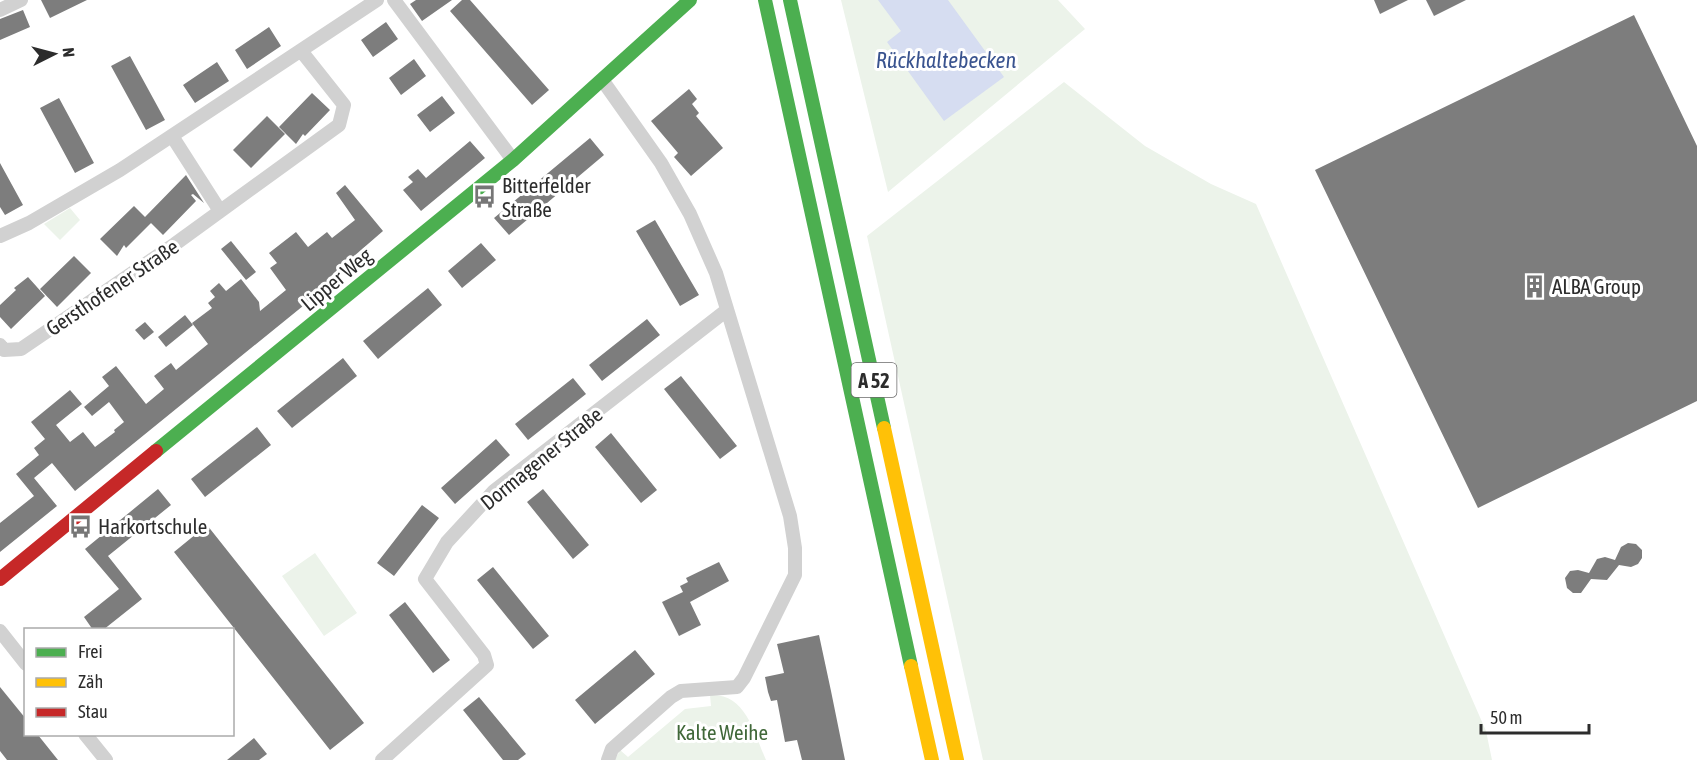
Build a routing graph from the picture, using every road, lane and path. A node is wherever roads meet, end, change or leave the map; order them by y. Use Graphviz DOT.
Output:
graph roads {
  1 [pos="21,0"];
  2 [pos="377,0"];
  3 [pos="394,0"];
  4 [pos="690,0"];
  5 [pos="765,0"];
  6 [pos="790,0"];
  7 [pos="0,10"];
  8 [pos="302,52"];
  9 [pos="603,81"];
  10 [pos="172,136"];
  11 [pos="513,160"];
  12 [pos="220,211"];
  13 [pos="0,236"];
  14 [pos="727,310"];
  15 [pos="0,345"];
  16 [pos="0,579"];
  17 [pos="0,631"];
  18 [pos="24,661"];
  19 [pos="86,736"];
  20 [pos="106,760"];
  21 [pos="382,760"];
  22 [pos="608,760"];
  23 [pos="932,760"];
  24 [pos="957,760"];
  1 -- 7 [label="street"];
  2 -- 8 [label="street"];
  3 -- 11 [label="street"];
  4 -- 9 [label="main road, Lipper Weg"];
  5 -- 23 [label="main road, A 52"];
  6 -- 24 [label="main road, A 52"];
  8 -- 10 [label="street"];
  8 -- 12 [label="street, Gersthofener Straße"];
  9 -- 11 [label="main road, Lipper Weg"];
  9 -- 14 [label="street"];
  10 -- 12 [label="street"];
  10 -- 13 [label="street"];
  11 -- 16 [label="main road, Lipper Weg"];
  12 -- 15 [label="street, Gersthofener Straße"];
  14 -- 21 [label="street, Dormagener Straße"];
  14 -- 22 [label="street"];
  17 -- 18 [label="street"];
  19 -- 20 [label="street"];
}
